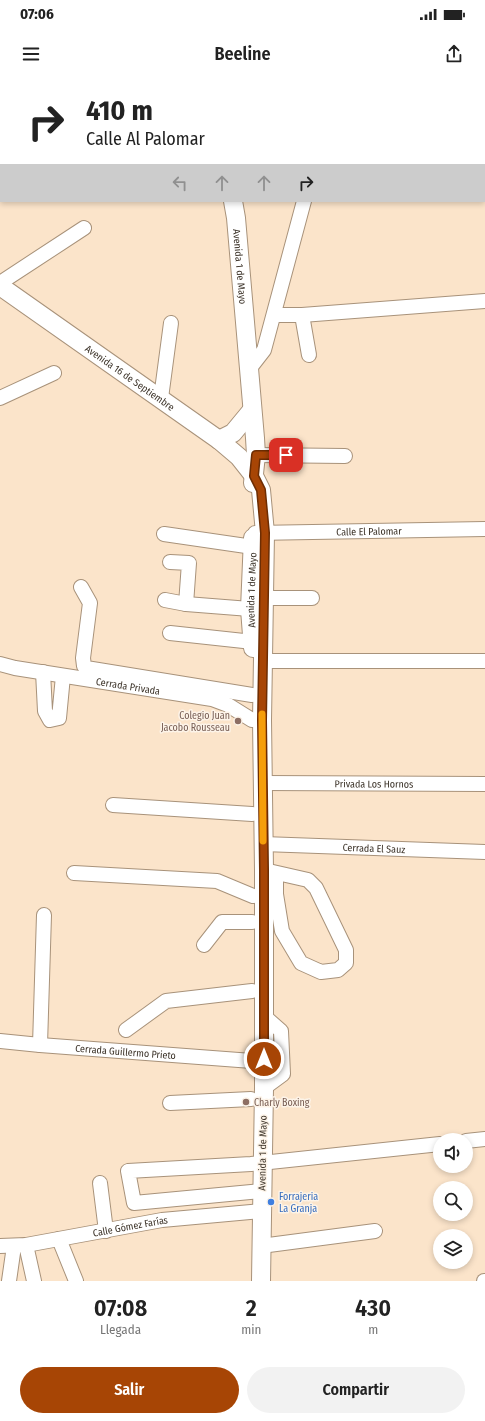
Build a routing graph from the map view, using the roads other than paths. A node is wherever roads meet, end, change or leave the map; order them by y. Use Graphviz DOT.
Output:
graph roads {
  1 [pos="233,202"];
  2 [pos="304,202"];
  3 [pos="84,228"];
  4 [pos="0,285"];
  5 [pos="485,301"];
  6 [pos="274,315"];
  7 [pos="302,315"];
  8 [pos="171,323"];
  9 [pos="309,355"];
  10 [pos="250,368"];
  11 [pos="54,373"];
  12 [pos="0,398"];
  13 [pos="161,398"];
  14 [pos="252,410"];
  15 [pos="226,445"];
  16 [pos="256,446"];
  17 [pos="345,456"];
  18 [pos="254,476"];
  19 [pos="485,529"];
  20 [pos="164,534"];
  21 [pos="257,538"];
  22 [pos="170,562"];
  23 [pos="81,587"];
  24 [pos="265,598"];
  25 [pos="312,598"];
  26 [pos="165,600"];
  27 [pos="186,604"];
  28 [pos="250,609"];
  29 [pos="170,633"];
  30 [pos="253,642"];
  31 [pos="262,661"];
  32 [pos="485,661"];
  33 [pos="0,664"];
  34 [pos="43,672"];
  35 [pos="63,676"];
  36 [pos="252,695"];
  37 [pos="252,720"];
  38 [pos="263,783"];
  39 [pos="485,784"];
  40 [pos="113,805"];
  41 [pos="252,814"];
  42 [pos="263,844"];
  43 [pos="485,852"];
  44 [pos="270,872"];
  45 [pos="74,873"];
  46 [pos="253,896"];
  47 [pos="44,915"];
  48 [pos="252,922"];
  49 [pos="204,945"];
  50 [pos="252,991"];
  51 [pos="126,1030"];
  52 [pos="0,1041"];
  53 [pos="40,1045"];
  54 [pos="252,1061"];
  55 [pos="258,1093"];
  56 [pos="170,1103"];
  57 [pos="485,1139"];
  58 [pos="473,1140"];
  59 [pos="433,1145"];
  60 [pos="256,1163"];
  61 [pos="100,1182"];
  62 [pos="256,1192"];
  63 [pos="256,1211"];
  64 [pos="106,1231"];
  65 [pos="375,1231"];
  66 [pos="59,1239"];
  67 [pos="0,1246"];
  68 [pos="20,1246"];
  69 [pos="261,1246"];
  70 [pos="9,1281"];
  71 [pos="34,1281"];
  72 [pos="76,1281"];
  73 [pos="251,1281"];
  74 [pos="261,1281"];
  1 -- 10 [label="main road, Avenida 1 de Mayo"];
  2 -- 6 [label="street"];
  3 -- 4 [label="street"];
  4 -- 13 [label="main road, Avenida 16 de Septiembre"];
  5 -- 7 [label="street"];
  6 -- 7 [label="street"];
  6 -- 10 [label="street"];
  7 -- 9 [label="street"];
  8 -- 13 [label="street"];
  10 -- 14 [label="main road, Avenida 1 de Mayo"];
  11 -- 12 [label="street"];
  13 -- 15 [label="main road, Avenida 16 de Septiembre"];
  14 -- 15 [label="main road"];
  14 -- 16 [label="main road, Avenida 1 de Mayo"];
  15 -- 16 [label="main road"];
  15 -- 18 [label="main road, Avenida 16 de Septiembre"];
  16 -- 17 [label="street"];
  16 -- 18 [label="main road, Avenida 1 de Mayo"];
  18 -- 21 [label="main road, Avenida 1 de Mayo"];
  19 -- 21 [label="street, Calle El Palomar"];
  20 -- 21 [label="street, Calle El Palomar"];
  21 -- 24 [label="main road, Avenida 1 de Mayo"];
  21 -- 28 [label="main road, Avenida 1 de Mayo"];
  22 -- 27 [label="street"];
  23 -- 36 [label="street"];
  24 -- 25 [label="street"];
  24 -- 31 [label="main road, Avenida 1 de Mayo"];
  26 -- 27 [label="street"];
  27 -- 28 [label="street"];
  28 -- 30 [label="main road, Avenida 1 de Mayo"];
  29 -- 30 [label="street"];
  30 -- 36 [label="main road, Avenida 1 de Mayo"];
  31 -- 32 [label="street"];
  31 -- 38 [label="main road, Avenida 1 de Mayo"];
  33 -- 34 [label="street, Cerrada Privada"];
  34 -- 35 [label="street, Cerrada Privada"];
  34 -- 35 [label="street"];
  35 -- 37 [label="street, Cerrada Privada"];
  36 -- 37 [label="main road, Avenida 1 de Mayo"];
  37 -- 41 [label="main road, Avenida 1 de Mayo"];
  38 -- 39 [label="street, Privada Los Hornos"];
  38 -- 42 [label="main road, Avenida 1 de Mayo"];
  40 -- 41 [label="street"];
  41 -- 46 [label="main road, Avenida 1 de Mayo"];
  42 -- 43 [label="street, Cerrada El Sauz"];
  42 -- 44 [label="main road, Avenida 1 de Mayo"];
  44 -- 44 [label="street"];
  44 -- 55 [label="main road, Avenida 1 de Mayo"];
  45 -- 46 [label="street"];
  46 -- 48 [label="main road, Avenida 1 de Mayo"];
  47 -- 53 [label="street"];
  48 -- 49 [label="street"];
  48 -- 50 [label="main road, Avenida 1 de Mayo"];
  50 -- 51 [label="street"];
  50 -- 54 [label="main road, Avenida 1 de Mayo"];
  52 -- 53 [label="street, Cerrada Guillermo Prieto"];
  53 -- 54 [label="street, Cerrada Guillermo Prieto"];
  54 -- 55 [label="main road, Avenida 1 de Mayo"];
  55 -- 56 [label="street"];
  55 -- 60 [label="main road, Avenida 1 de Mayo"];
  57 -- 58 [label="street"];
  59 -- 60 [label="street"];
  60 -- 62 [label="main road, Avenida 1 de Mayo"];
  60 -- 62 [label="street"];
  61 -- 64 [label="street"];
  62 -- 63 [label="main road, Avenida 1 de Mayo"];
  63 -- 64 [label="street, Calle Gómez Farías"];
  63 -- 69 [label="main road, Avenida 1 de Mayo"];
  63 -- 73 [label="main road, Avenida 1 de Mayo"];
  64 -- 66 [label="street, Calle Gómez Farías"];
  65 -- 69 [label="street"];
  66 -- 68 [label="street, Calle Gómez Farías"];
  66 -- 72 [label="street"];
  67 -- 68 [label="street, Calle Gómez Farías"];
  68 -- 70 [label="street"];
  68 -- 71 [label="street"];
  69 -- 74 [label="main road, Avenida 1 de Mayo"];
}
